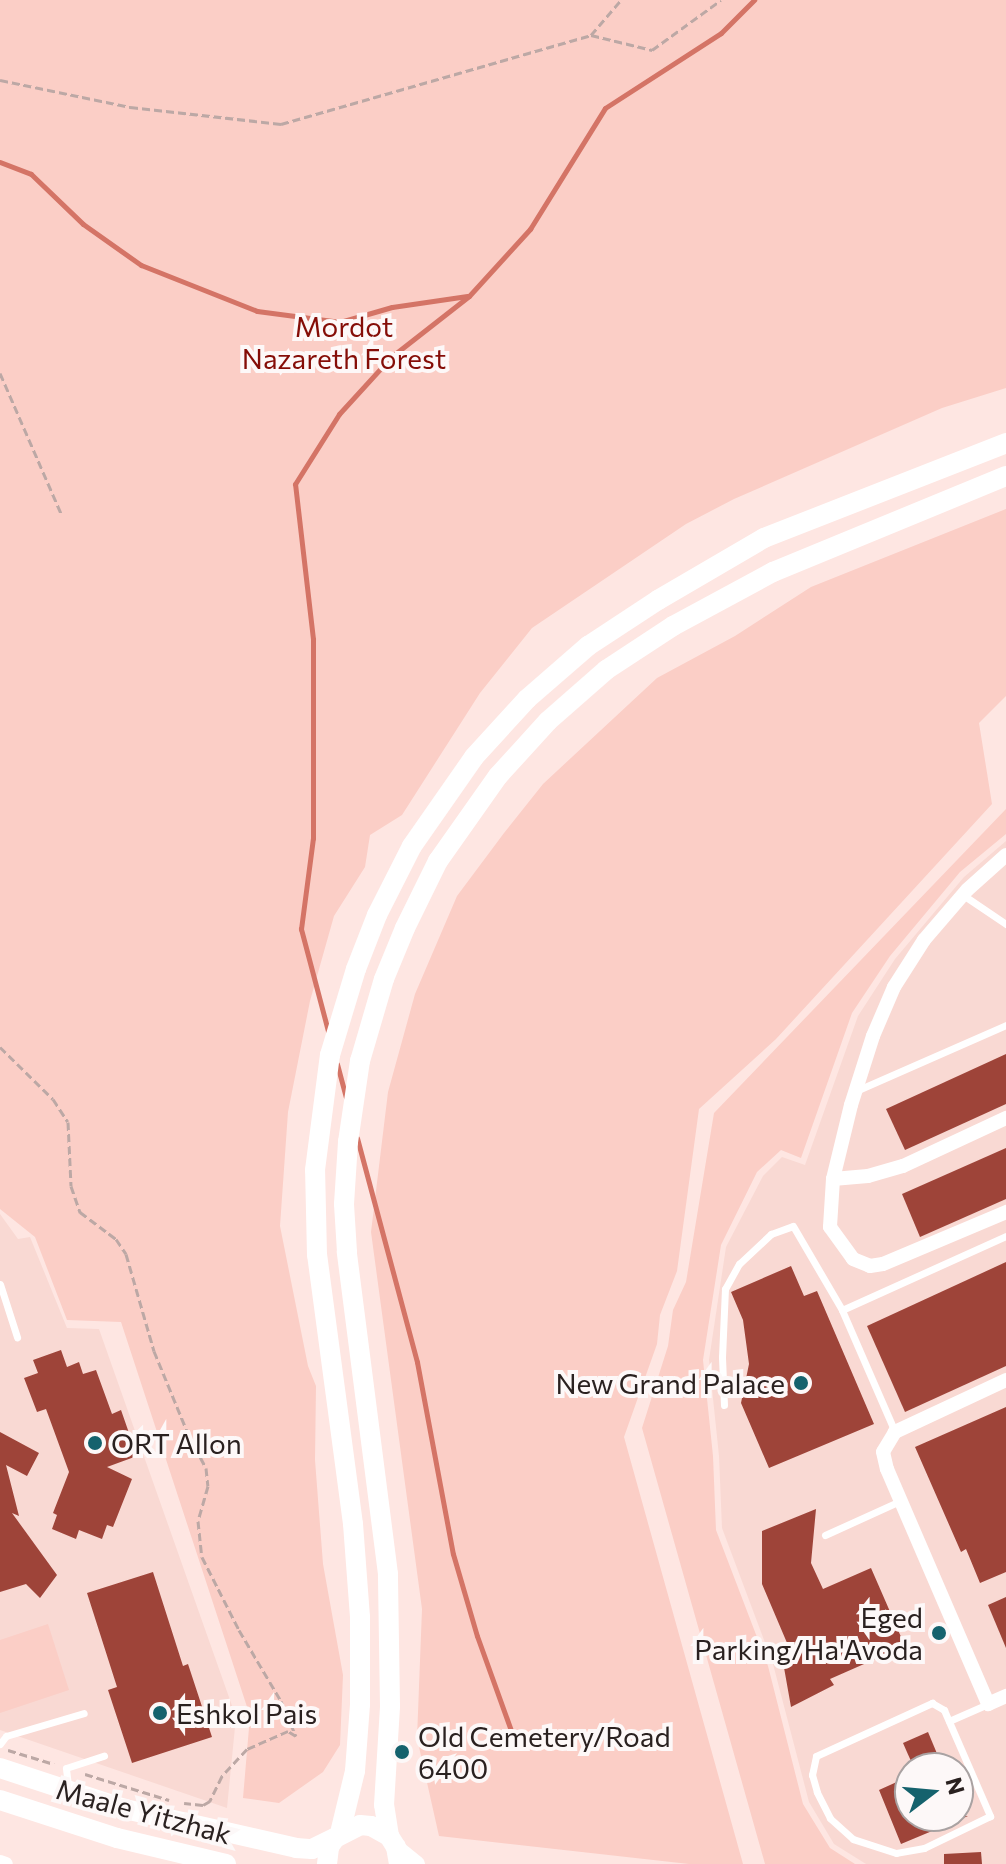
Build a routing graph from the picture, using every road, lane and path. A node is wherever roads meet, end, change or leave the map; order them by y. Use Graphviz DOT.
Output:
graph roads {
  1 [pos="621,0"];
  2 [pos="721,0"];
  3 [pos="591,35"];
  4 [pos="0,80"];
  5 [pos="0,373"];
  6 [pos="1006,443"];
  7 [pos="1006,476"];
  8 [pos="61,513"];
  9 [pos="1006,855"];
  10 [pos="963,895"];
  11 [pos="1006,924"];
  12 [pos="1006,1025"];
  13 [pos="0,1047"];
  14 [pos="856,1091"];
  15 [pos="1006,1118"];
  16 [pos="833,1179"];
  17 [pos="1006,1212"];
  18 [pos="1006,1236"];
  19 [pos="0,1284"];
  20 [pos="842,1310"];
  21 [pos="17,1337"];
  22 [pos="1006,1380"];
  23 [pos="724,1405"];
  24 [pos="895,1432"];
  25 [pos="901,1501"];
  26 [pos="825,1535"];
  27 [pos="1006,1696"];
  28 [pos="988,1704"];
  29 [pos="84,1713"];
  30 [pos="949,1721"];
  31 [pos="0,1746"];
  32 [pos="104,1756"];
  33 [pos="4,1767"];
  34 [pos="66,1768"];
  35 [pos="68,1792"];
  36 [pos="0,1800"];
  37 [pos="338,1835"];
  38 [pos="395,1849"];
  39 [pos="0,1862"];
  40 [pos="6,1864"];
  41 [pos="226,1864"];
  42 [pos="327,1864"];
  43 [pos="417,1864"];
  1 -- 3 [label="path"];
  2 -- 3 [label="path"];
  3 -- 4 [label="path"];
  5 -- 8 [label="path"];
  6 -- 37 [label="main road"];
  7 -- 38 [label="main road"];
  9 -- 10 [label="street"];
  10 -- 11 [label="lane"];
  10 -- 14 [label="street"];
  12 -- 14 [label="lane"];
  13 -- 34 [label="path"];
  14 -- 16 [label="street"];
  15 -- 16 [label="street"];
  16 -- 17 [label="street"];
  18 -- 20 [label="lane"];
  19 -- 21 [label="lane"];
  20 -- 23 [label="lane"];
  20 -- 24 [label="lane"];
  22 -- 24 [label="street"];
  24 -- 25 [label="street"];
  25 -- 26 [label="lane"];
  25 -- 28 [label="street"];
  27 -- 28 [label="street"];
  28 -- 30 [label="lane"];
  29 -- 31 [label="lane"];
  30 -- 30 [label="lane"];
  31 -- 34 [label="path"];
  32 -- 34 [label="lane"];
  33 -- 35 [label="main road, Maale Yitzhak"];
  34 -- 35 [label="lane"];
  35 -- 37 [label="main road, Maale Yitzhak"];
  36 -- 41 [label="main road, Maale Yitzhak"];
  37 -- 38 [label="main road, Maale Yitzhak"];
  37 -- 42 [label="main road"];
  38 -- 43 [label="street"];
  39 -- 40 [label="street"];
}
